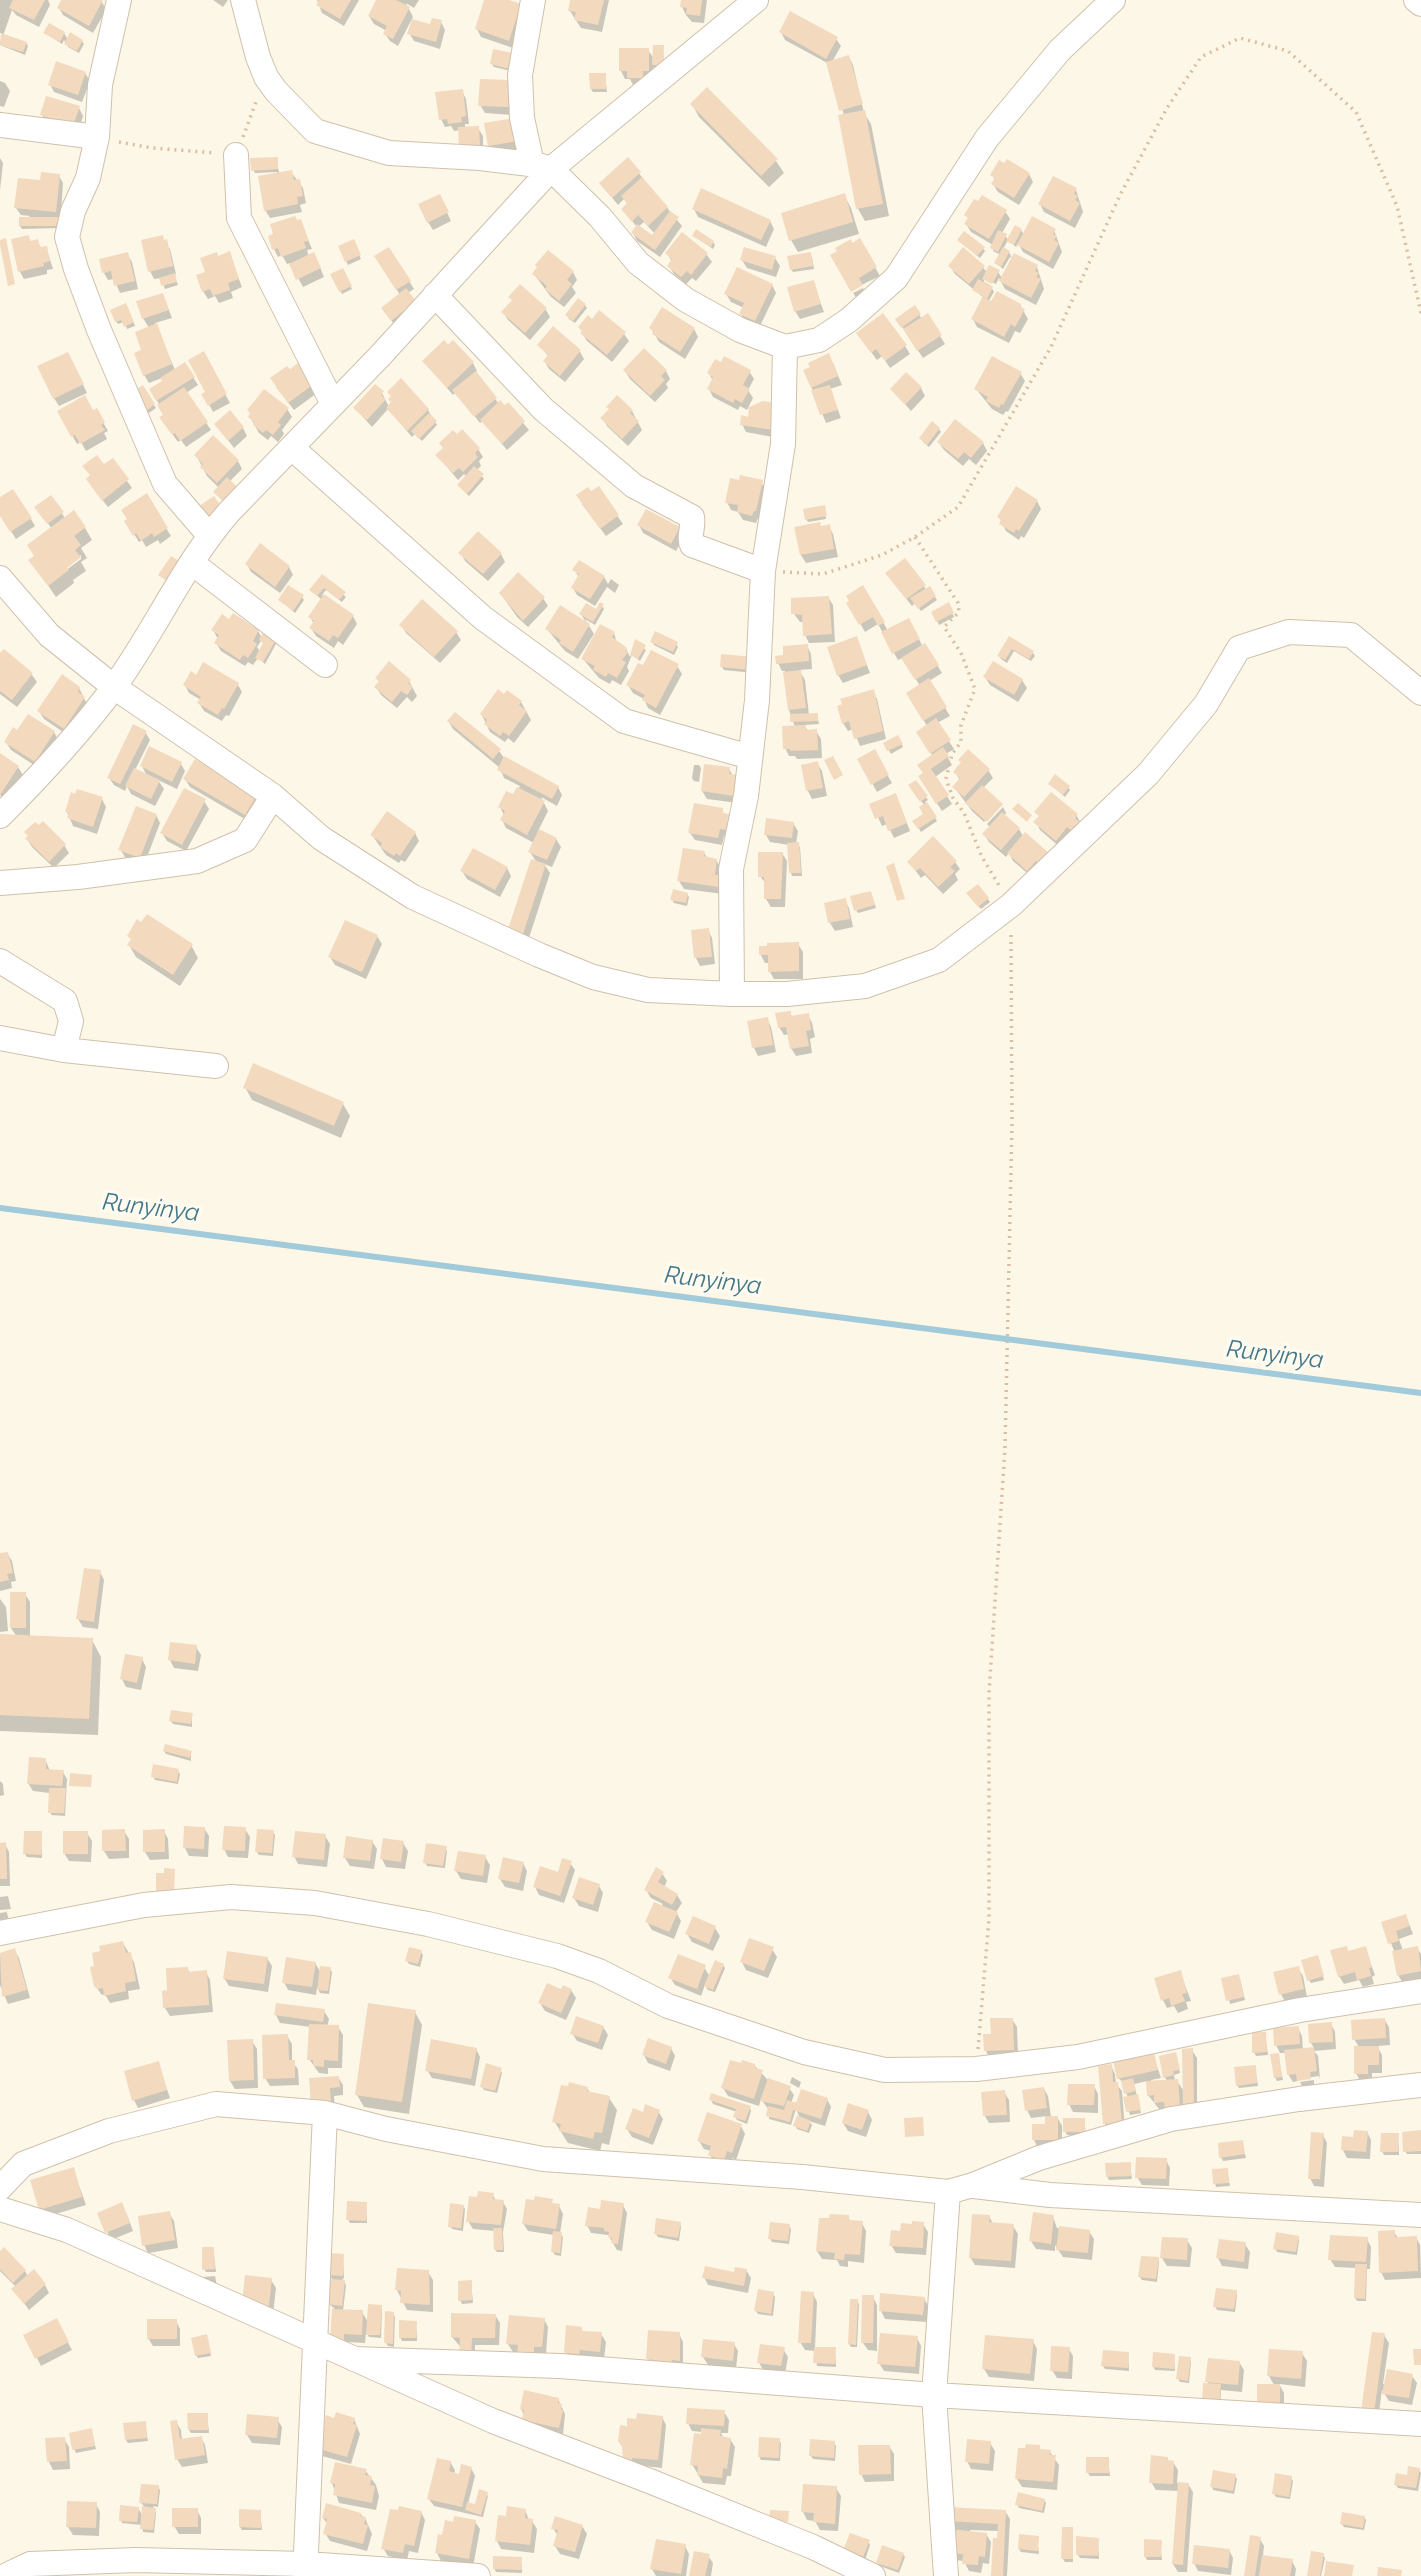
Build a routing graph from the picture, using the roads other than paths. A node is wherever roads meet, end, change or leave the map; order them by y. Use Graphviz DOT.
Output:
graph roads {
  1 [pos="119,0"];
  2 [pos="243,0"];
  3 [pos="533,0"];
  4 [pos="756,0"];
  5 [pos="1113,0"];
  6 [pos="1416,0"];
  7 [pos="1421,4"];
  8 [pos="0,125"];
  9 [pos="97,137"];
  10 [pos="236,155"];
  11 [pos="542,166"];
  12 [pos="435,295"];
  13 [pos="785,347"];
  14 [pos="333,404"];
  15 [pos="292,447"];
  16 [pos="209,535"];
  17 [pos="192,563"];
  18 [pos="763,571"];
  19 [pos="0,578"];
  20 [pos="325,665"];
  21 [pos="114,687"];
  22 [pos="1421,693"];
  23 [pos="750,757"];
  24 [pos="273,796"];
  25 [pos="0,816"];
  26 [pos="0,883"];
  27 [pos="0,961"];
  28 [pos="732,994"];
  29 [pos="0,1038"];
  30 [pos="64,1050"];
  31 [pos="216,1066"];
  32 [pos="0,1933"];
  33 [pos="1421,1991"];
  34 [pos="1421,2085"];
  35 [pos="325,2113"];
  36 [pos="973,2185"];
  37 [pos="0,2188"];
  38 [pos="948,2192"];
  39 [pos="0,2209"];
  40 [pos="1421,2215"];
  41 [pos="313,2342"];
  42 [pos="354,2359"];
  43 [pos="934,2395"];
  44 [pos="1421,2424"];
  45 [pos="305,2570"];
  46 [pos="5,2576"];
  47 [pos="478,2576"];
  48 [pos="873,2576"];
  49 [pos="946,2576"];
  1 -- 9 [label="street"];
  2 -- 11 [label="street"];
  3 -- 11 [label="street"];
  4 -- 11 [label="street"];
  5 -- 13 [label="street"];
  6 -- 7 [label="street"];
  8 -- 9 [label="street"];
  9 -- 16 [label="street"];
  10 -- 14 [label="street"];
  11 -- 12 [label="street"];
  11 -- 13 [label="street"];
  12 -- 14 [label="street"];
  12 -- 18 [label="street"];
  13 -- 18 [label="street"];
  14 -- 15 [label="street"];
  15 -- 16 [label="street"];
  15 -- 23 [label="street"];
  16 -- 17 [label="street"];
  17 -- 20 [label="street"];
  17 -- 21 [label="street"];
  18 -- 23 [label="street"];
  19 -- 21 [label="street"];
  21 -- 24 [label="street"];
  21 -- 25 [label="street"];
  22 -- 28 [label="street"];
  23 -- 28 [label="street"];
  24 -- 26 [label="street"];
  24 -- 28 [label="street"];
  27 -- 30 [label="street"];
  29 -- 30 [label="street"];
  30 -- 31 [label="street"];
  32 -- 33 [label="street"];
  34 -- 36 [label="street"];
  35 -- 37 [label="street"];
  35 -- 38 [label="street"];
  35 -- 41 [label="street"];
  36 -- 38 [label="street"];
  36 -- 40 [label="street"];
  38 -- 43 [label="street"];
  39 -- 41 [label="street"];
  41 -- 42 [label="street"];
  41 -- 45 [label="street"];
  42 -- 43 [label="street"];
  42 -- 48 [label="street"];
  43 -- 44 [label="street"];
  43 -- 49 [label="street"];
  45 -- 46 [label="street"];
  45 -- 47 [label="street"];
}
